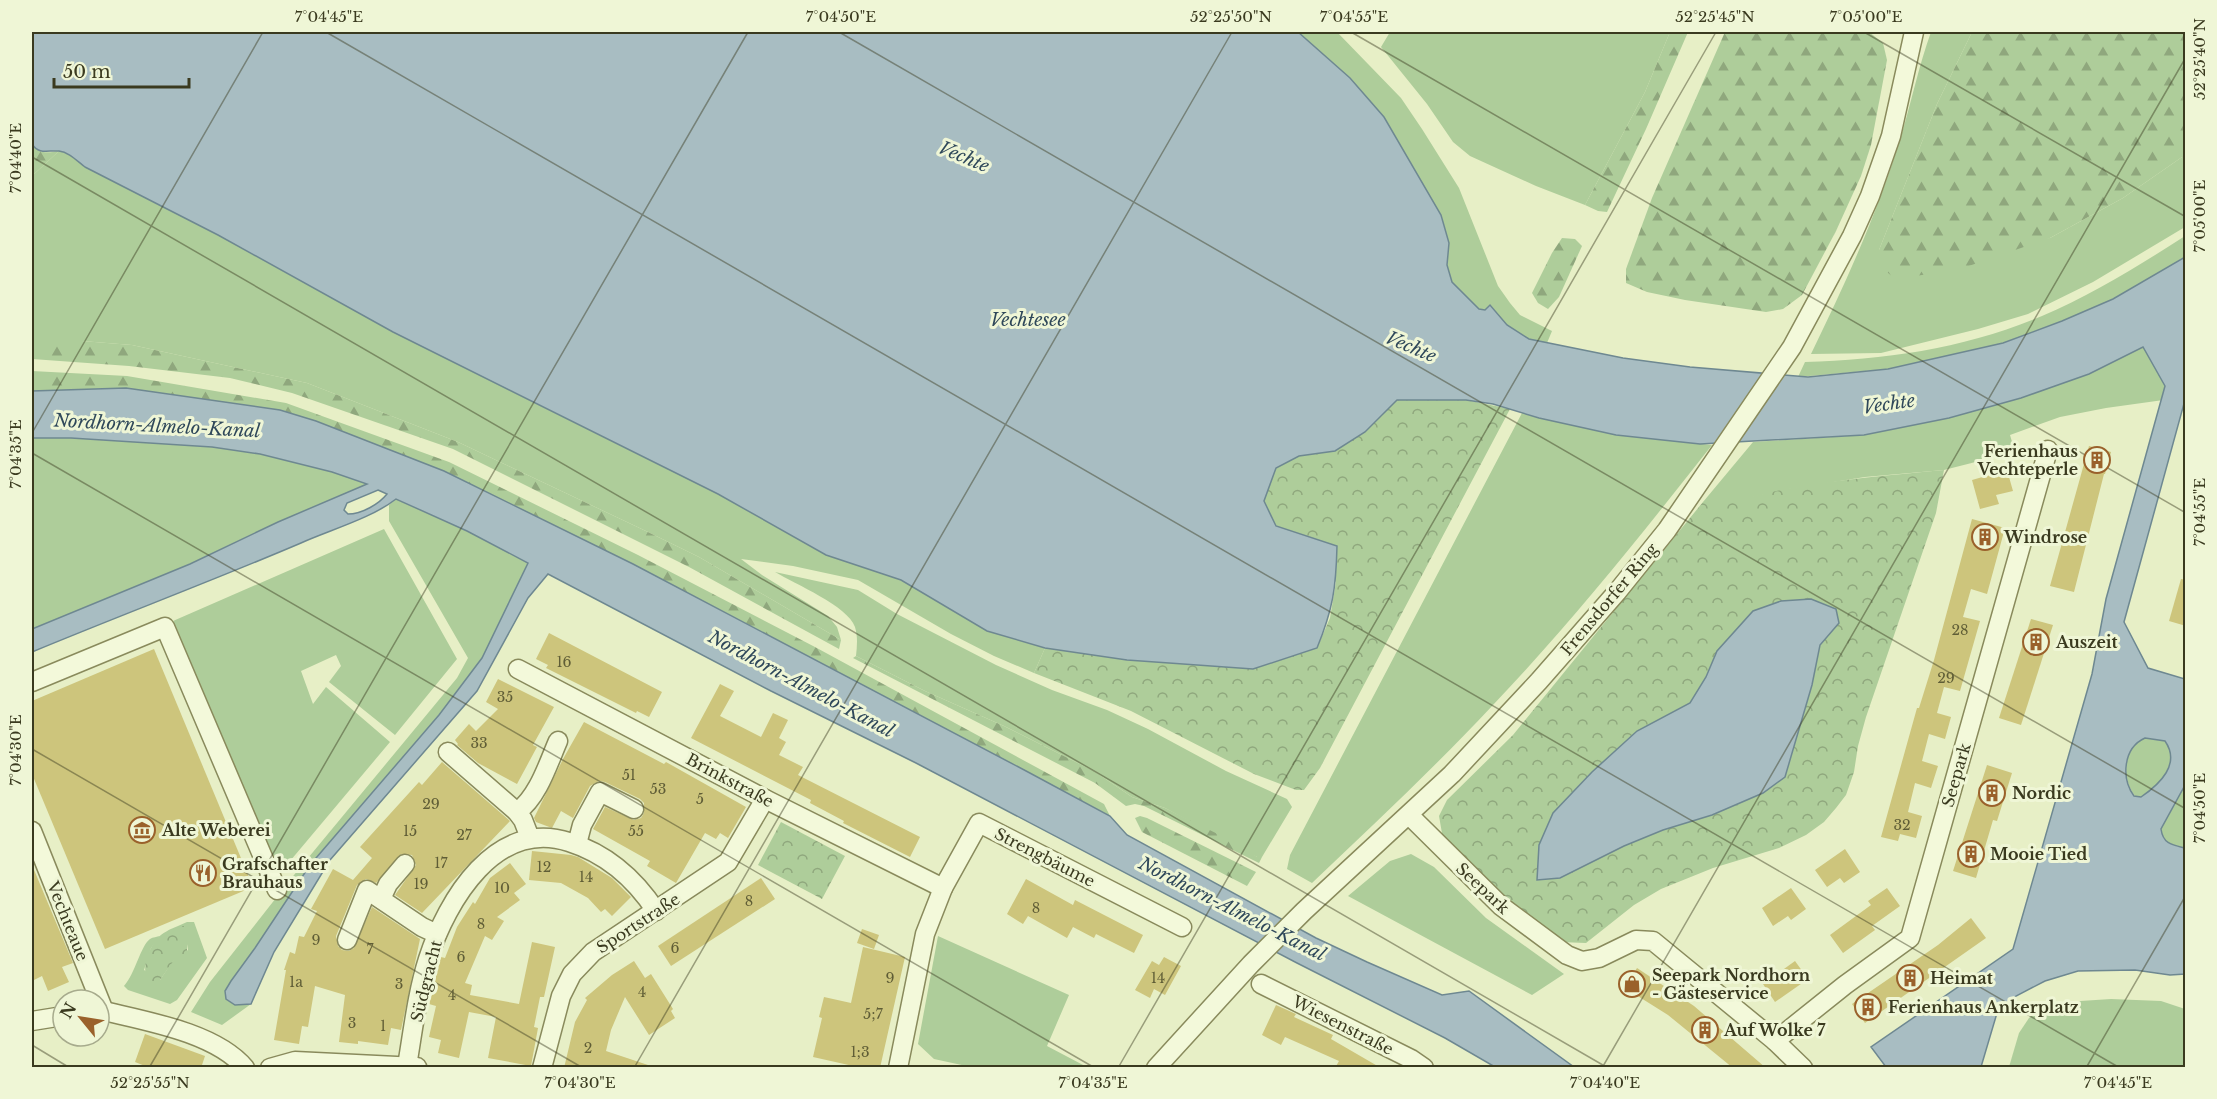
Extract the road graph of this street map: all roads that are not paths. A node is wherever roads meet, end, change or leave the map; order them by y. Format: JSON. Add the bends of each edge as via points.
{"nodes":[{"id":1,"x":1914,"y":32,"type":"edge"},
{"id":2,"x":2048,"y":450,"type":"dead end"},
{"id":3,"x":518,"y":669,"type":"dead end"},
{"id":4,"x":32,"y":682,"type":"edge"},
{"id":5,"x":558,"y":741,"type":"dead end"},
{"id":6,"x":448,"y":752,"type":"dead end"},
{"id":7,"x":765,"y":799,"type":"junction"},
{"id":8,"x":633,"y":809,"type":"dead end"},
{"id":9,"x":517,"y":812,"type":"junction"},
{"id":10,"x":1409,"y":815,"type":"junction"},
{"id":11,"x":32,"y":831,"type":"edge"},
{"id":12,"x":530,"y":838,"type":"junction"},
{"id":13,"x":577,"y":844,"type":"junction"},
{"id":14,"x":405,"y":864,"type":"dead end"},
{"id":15,"x":943,"y":888,"type":"junction"},
{"id":16,"x":277,"y":890,"type":"dead end"},
{"id":17,"x":381,"y":899,"type":"junction"},
{"id":18,"x":656,"y":911,"type":"junction"},
{"id":19,"x":1182,"y":927,"type":"dead end"},
{"id":20,"x":437,"y":934,"type":"junction"},
{"id":21,"x":347,"y":940,"type":"dead end"},
{"id":22,"x":1261,"y":984,"type":"dead end"},
{"id":23,"x":93,"y":988,"type":"edge"},
{"id":24,"x":111,"y":1013,"type":"edge"},
{"id":25,"x":51,"y":1018,"type":"edge"},
{"id":26,"x":32,"y":1021,"type":"edge"},
{"id":27,"x":1775,"y":1041,"type":"junction"},
{"id":28,"x":1414,"y":1065,"type":"edge"},
{"id":29,"x":413,"y":1067,"type":"edge"},
{"id":30,"x":245,"y":1068,"type":"edge"},
{"id":31,"x":270,"y":1068,"type":"edge"},
{"id":32,"x":542,"y":1068,"type":"edge"},
{"id":33,"x":898,"y":1068,"type":"edge"},
{"id":34,"x":1155,"y":1068,"type":"edge"},
{"id":35,"x":1803,"y":1068,"type":"edge"}],
"edges":[{"from":1,"to":10,"type":"street","name":"Frensdorfer Ring","via":[[1891,136],[1870,196],[1792,347],[1667,530],[1617,592],[1539,681]]},
{"from":2,"to":27,"type":"street","name":"Seepark","via":[[1910,938]]},
{"from":3,"to":7,"type":"street","name":"Brinkstraße"},
{"from":4,"to":16,"type":"street","via":[[165,627]]},
{"from":5,"to":9,"type":"street","via":[[530,798]]},
{"from":6,"to":9,"type":"street"},
{"from":7,"to":15,"type":"street","name":"Brinkstraße"},
{"from":7,"to":18,"type":"street","name":"Sportstraße","via":[[728,862]]},
{"from":8,"to":13,"type":"street","via":[[600,792],[582,825]]},
{"from":9,"to":12,"type":"street"},
{"from":10,"to":27,"type":"street","name":"Seepark","via":[[1501,906],[1567,955],[1582,961],[1599,958],[1636,940],[1653,941]]},
{"from":10,"to":34,"type":"street","name":"Frensdorfer Ring","via":[[1304,911]]},
{"from":11,"to":23,"type":"street","name":"Vechteaue"},
{"from":12,"to":13,"type":"street","name":"Südgracht"},
{"from":12,"to":20,"type":"street","name":"Südgracht","via":[[498,852],[473,875]]},
{"from":13,"to":18,"type":"street","name":"Südgracht","via":[[633,879]]},
{"from":14,"to":17,"type":"street"},
{"from":15,"to":19,"type":"street","name":"Strengbäume","via":[[979,823]]},
{"from":15,"to":33,"type":"street","name":"Strengbäume","via":[[925,934]]},
{"from":17,"to":20,"type":"street"},
{"from":17,"to":21,"type":"street","via":[[367,890]]},
{"from":18,"to":32,"type":"street","name":"Sportstraße","via":[[593,952],[572,974],[561,996]]},
{"from":20,"to":29,"type":"street","name":"Südgracht","via":[[427,962]]},
{"from":22,"to":28,"type":"street","name":"Wiesenstraße"},
{"from":24,"to":30,"type":"street","via":[[170,1026],[222,1048]]},
{"from":25,"to":26,"type":"street"},
{"from":27,"to":35,"type":"street","name":"Seepark"},
{"from":29,"to":31,"type":"street","via":[[296,1061]]}]}
